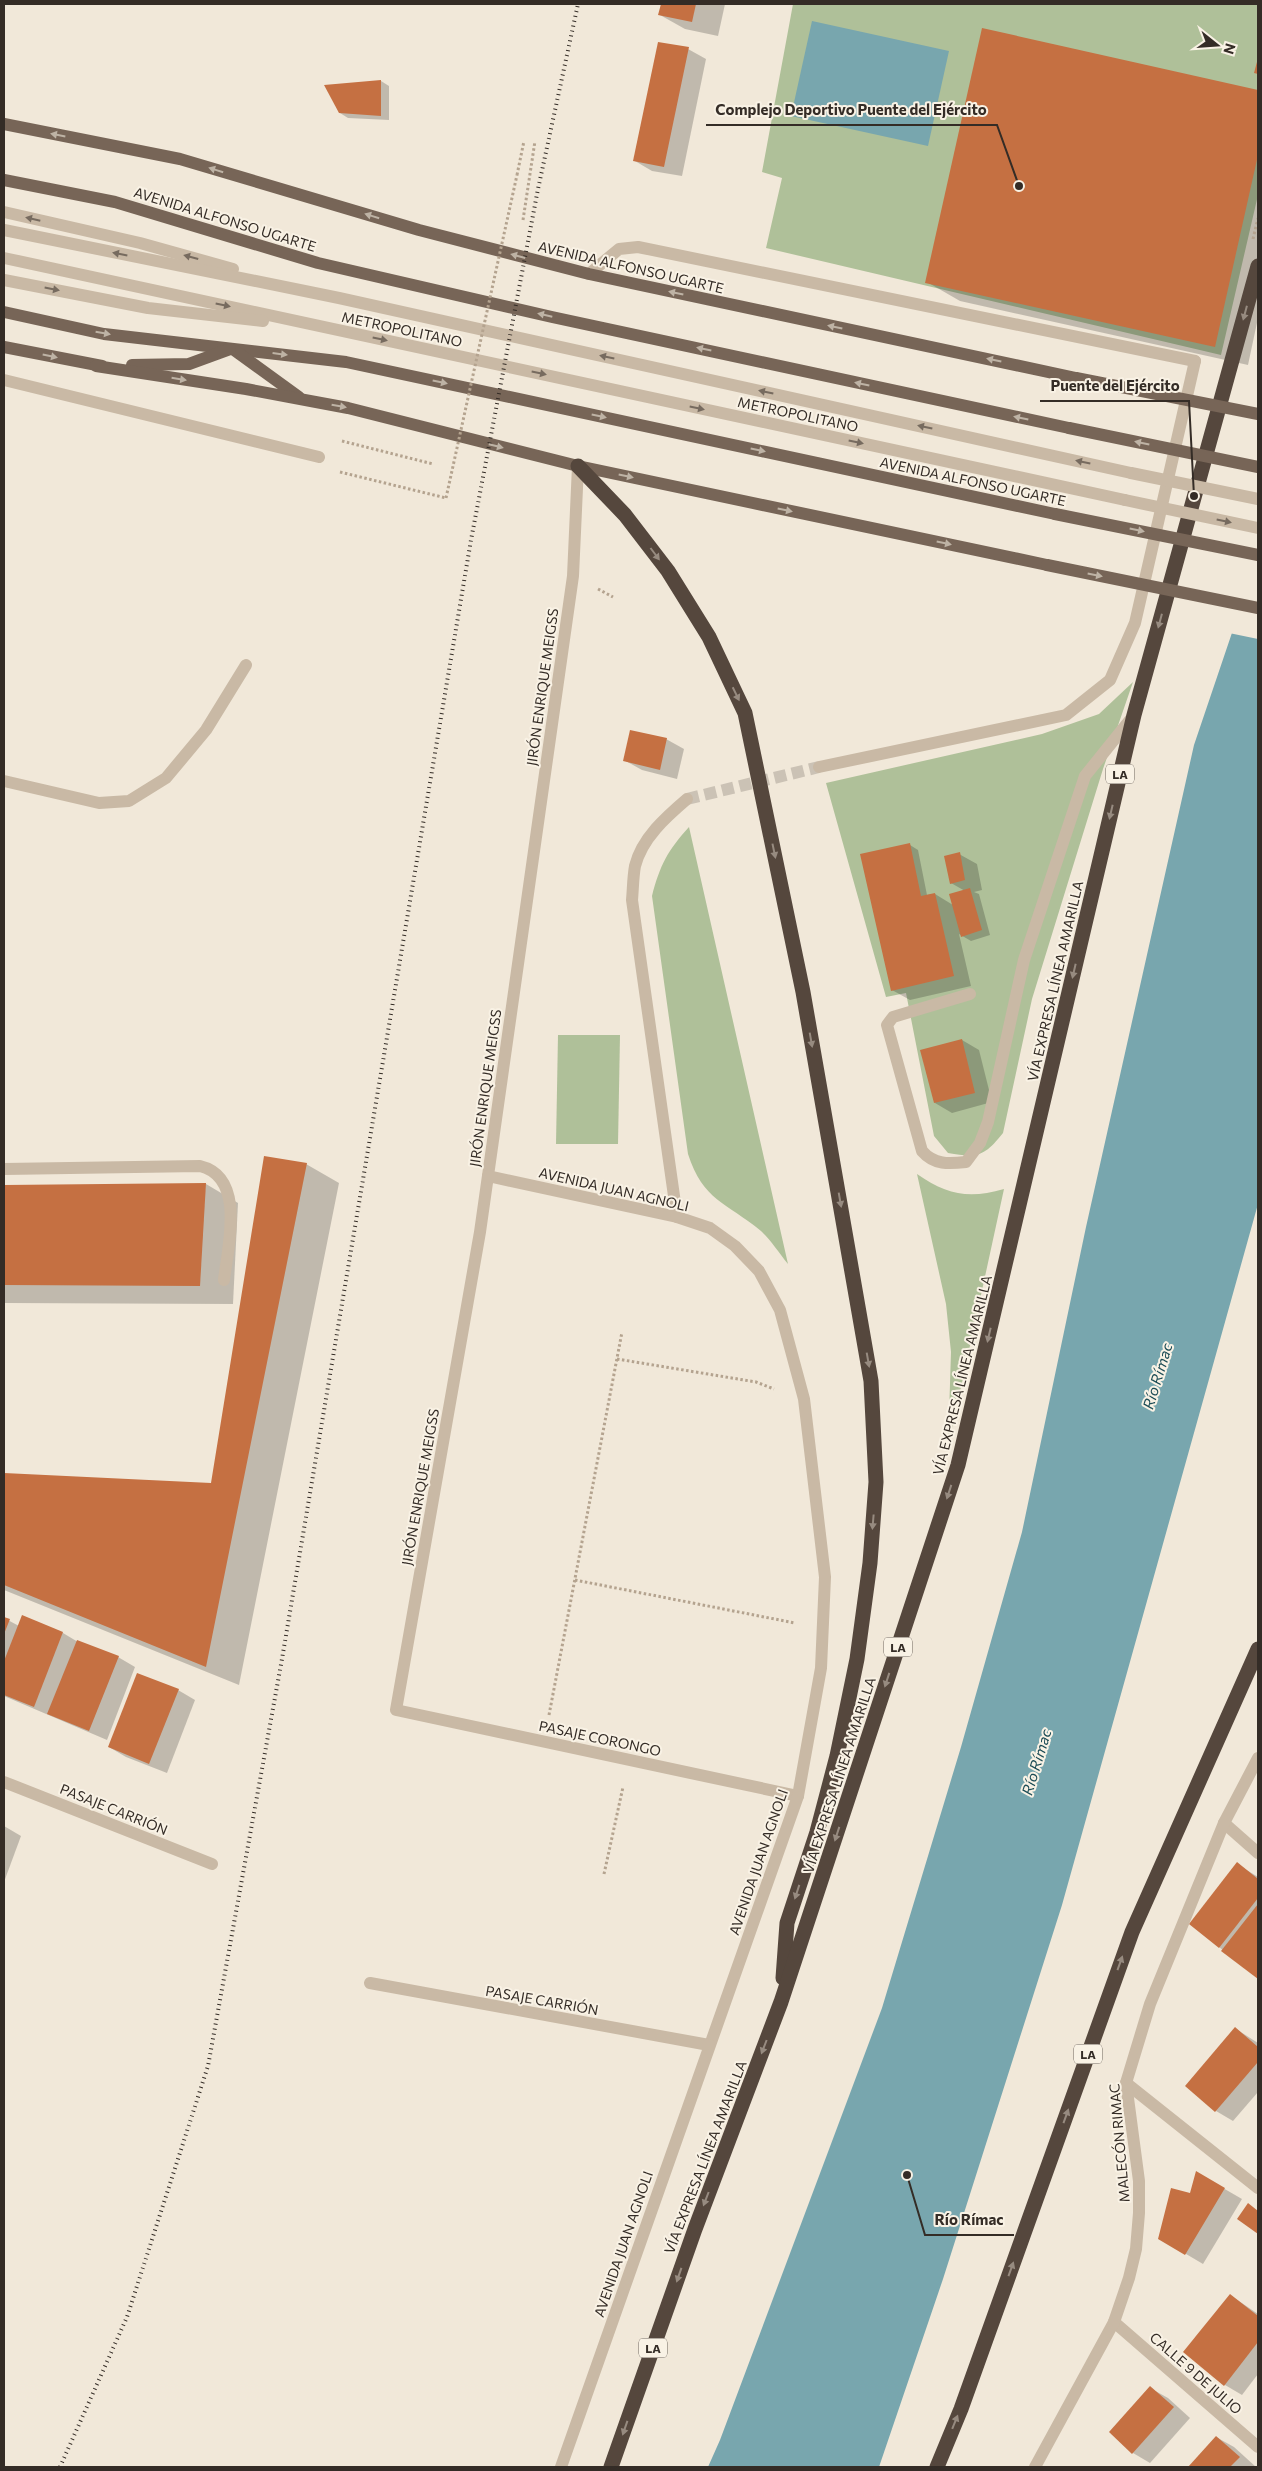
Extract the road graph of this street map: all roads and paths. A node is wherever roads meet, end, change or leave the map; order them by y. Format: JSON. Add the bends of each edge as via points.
{"nodes":[{"id":1,"x":4,"y":124,"type":"edge"},
{"id":2,"x":524,"y":140,"type":"dead end"},
{"id":3,"x":535,"y":141,"type":"dead end"},
{"id":4,"x":4,"y":180,"type":"edge"},
{"id":5,"x":4,"y":212,"type":"edge"},
{"id":6,"x":523,"y":220,"type":"dead end"},
{"id":7,"x":4,"y":230,"type":"edge"},
{"id":8,"x":4,"y":258,"type":"edge"},
{"id":9,"x":1258,"y":266,"type":"edge"},
{"id":10,"x":589,"y":274,"type":"junction"},
{"id":11,"x":4,"y":280,"type":"edge"},
{"id":12,"x":340,"y":298,"type":"junction"},
{"id":13,"x":4,"y":312,"type":"edge"},
{"id":14,"x":332,"y":329,"type":"junction"},
{"id":15,"x":4,"y":347,"type":"edge"},
{"id":16,"x":232,"y":348,"type":"junction"},
{"id":17,"x":96,"y":366,"type":"junction"},
{"id":18,"x":4,"y":380,"type":"edge"},
{"id":19,"x":304,"y":400,"type":"junction"},
{"id":20,"x":1258,"y":414,"type":"edge"},
{"id":21,"x":339,"y":440,"type":"dead end"},
{"id":22,"x":319,"y":457,"type":"dead end"},
{"id":23,"x":433,"y":464,"type":"dead end"},
{"id":24,"x":578,"y":466,"type":"junction"},
{"id":25,"x":1258,"y":467,"type":"edge"},
{"id":26,"x":333,"y":470,"type":"dead end"},
{"id":27,"x":1258,"y":499,"type":"edge"},
{"id":28,"x":1258,"y":528,"type":"edge"},
{"id":29,"x":1258,"y":556,"type":"edge"},
{"id":30,"x":1258,"y":608,"type":"edge"},
{"id":31,"x":246,"y":665,"type":"dead end"},
{"id":32,"x":1134,"y":715,"type":"junction"},
{"id":33,"x":819,"y":767,"type":"tunnel mouth"},
{"id":34,"x":4,"y":781,"type":"edge"},
{"id":35,"x":687,"y":799,"type":"tunnel mouth"},
{"id":36,"x":970,"y":994,"type":"dead end"},
{"id":37,"x":4,"y":1169,"type":"edge"},
{"id":38,"x":488,"y":1176,"type":"junction"},
{"id":39,"x":676,"y":1217,"type":"junction"},
{"id":40,"x":224,"y":1280,"type":"dead end"},
{"id":41,"x":622,"y":1332,"type":"dead end"},
{"id":42,"x":617,"y":1359,"type":"junction"},
{"id":43,"x":804,"y":1399,"type":"junction"},
{"id":44,"x":575,"y":1580,"type":"junction"},
{"id":45,"x":823,"y":1628,"type":"junction"},
{"id":46,"x":1258,"y":1649,"type":"edge"},
{"id":47,"x":396,"y":1710,"type":"joint"},
{"id":48,"x":544,"y":1741,"type":"junction"},
{"id":49,"x":1258,"y":1758,"type":"edge"},
{"id":50,"x":629,"y":1759,"type":"junction"},
{"id":51,"x":4,"y":1782,"type":"edge"},
{"id":52,"x":798,"y":1796,"type":"junction"},
{"id":53,"x":1224,"y":1823,"type":"junction"},
{"id":54,"x":1258,"y":1853,"type":"edge"},
{"id":55,"x":212,"y":1864,"type":"dead end"},
{"id":56,"x":604,"y":1874,"type":"dead end"},
{"id":57,"x":370,"y":1983,"type":"dead end"},
{"id":58,"x":781,"y":2002,"type":"junction"},
{"id":59,"x":709,"y":2045,"type":"junction"},
{"id":60,"x":1126,"y":2083,"type":"junction"},
{"id":61,"x":1258,"y":2188,"type":"edge"},
{"id":62,"x":1114,"y":2322,"type":"junction"},
{"id":63,"x":1258,"y":2448,"type":"edge"},
{"id":64,"x":561,"y":2467,"type":"edge"},
{"id":65,"x":611,"y":2467,"type":"edge"},
{"id":66,"x":937,"y":2467,"type":"edge"},
{"id":67,"x":1035,"y":2467,"type":"edge"}],
"edges":[{"from":10,"to":1,"type":"main road","name":"AVENIDA ALFONSO UGARTE","one_way":true,"via":[[419,230],[180,159]]},
{"from":2,"to":26,"type":"path","bridge":true,"via":[[446,498]]},
{"from":3,"to":6,"type":"path"},
{"from":25,"to":4,"type":"main road","name":"AVENIDA ALFONSO UGARTE","one_way":true,"bridge":true,"via":[[552,317],[318,263],[115,202]]},
{"from":12,"to":5,"type":"street","name":"METROPOLITANO","one_way":true,"via":[[140,243]]},
{"from":12,"to":7,"type":"street","name":"METROPOLITANO","one_way":true},
{"from":8,"to":14,"type":"street","name":"METROPOLITANO","one_way":true},
{"from":9,"to":32,"type":"highway","name":"VÍA EXPRESA LÍNEA AMARILLA","number":"LA","one_way":true},
{"from":20,"to":10,"type":"main road","name":"AVENIDA ALFONSO UGARTE","one_way":true,"bridge":true},
{"from":10,"to":33,"type":"street","via":[[620,249],[638,246],[1195,361],[1135,623],[1110,680],[1066,715]]},
{"from":11,"to":14,"type":"street","name":"METROPOLITANO","one_way":true,"via":[[148,308]]},
{"from":27,"to":12,"type":"street","name":"METROPOLITANO","one_way":true,"bridge":true},
{"from":13,"to":16,"type":"main road","name":"AVENIDA ALFONSO UGARTE","one_way":true,"via":[[104,334]]},
{"from":14,"to":28,"type":"street","name":"METROPOLITANO","one_way":true,"bridge":true},
{"from":15,"to":17,"type":"main road","one_way":true},
{"from":16,"to":17,"type":"main road","via":[[189,364]]},
{"from":16,"to":19,"type":"main road"},
{"from":16,"to":29,"type":"main road","name":"AVENIDA ALFONSO UGARTE","one_way":true,"bridge":true,"via":[[346,362]]},
{"from":17,"to":19,"type":"main road","one_way":true},
{"from":18,"to":22,"type":"street"},
{"from":19,"to":24,"type":"main road","one_way":true,"via":[[348,408]]},
{"from":21,"to":23,"type":"path"},
{"from":24,"to":30,"type":"main road","one_way":true,"bridge":true},
{"from":24,"to":38,"type":"street","name":"JIRÓN ENRIQUE MEIGSS","via":[[574,576]]},
{"from":24,"to":58,"type":"highway","one_way":true,"via":[[625,515],[668,571],[709,637],[746,713],[803,992],[871,1382],[876,1482],[870,1563],[857,1659],[835,1766],[787,1923]]},
{"from":31,"to":34,"type":"street","via":[[206,730],[166,778],[129,801],[99,802]]},
{"from":32,"to":36,"type":"street","via":[[1085,776],[1024,960],[988,1122],[980,1143],[966,1162],[948,1164],[929,1159],[922,1152],[887,1025],[893,1017]]},
{"from":32,"to":58,"type":"highway","name":"VÍA EXPRESA LÍNEA AMARILLA","number":"LA","one_way":true,"via":[[958,1465]]},
{"from":35,"to":39,"type":"street","via":[[648,839],[636,865],[632,900]]},
{"from":37,"to":40,"type":"street","via":[[200,1166],[210,1169],[222,1178],[228,1191],[231,1218]]},
{"from":38,"to":39,"type":"street","name":"AVENIDA JUAN AGNOLI"},
{"from":38,"to":47,"type":"street","name":"JIRÓN ENRIQUE MEIGSS"},
{"from":39,"to":43,"type":"street","name":"AVENIDA JUAN AGNOLI","via":[[710,1228],[735,1246],[759,1271],[780,1310]]},
{"from":41,"to":42,"type":"path"},
{"from":42,"to":43,"type":"path","via":[[756,1382]]},
{"from":42,"to":44,"type":"path"},
{"from":43,"to":45,"type":"street","name":"AVENIDA JUAN AGNOLI","via":[[825,1577]]},
{"from":44,"to":45,"type":"path"},
{"from":44,"to":48,"type":"path"},
{"from":45,"to":52,"type":"street","name":"AVENIDA JUAN AGNOLI","via":[[821,1668]]},
{"from":66,"to":46,"type":"highway","number":"LA","one_way":true,"via":[[1132,1932]]},
{"from":47,"to":48,"type":"street","name":"PASAJE CORONGO"},
{"from":48,"to":50,"type":"street","name":"PASAJE CORONGO"},
{"from":49,"to":53,"type":"street","name":"MALECÓN RIMAC"},
{"from":50,"to":52,"type":"street","name":"PASAJE CORONGO"},
{"from":50,"to":56,"type":"path"},
{"from":51,"to":55,"type":"street","name":"PASAJE CARRIÓN"},
{"from":52,"to":59,"type":"street","name":"AVENIDA JUAN AGNOLI"},
{"from":53,"to":54,"type":"street"},
{"from":53,"to":60,"type":"street","name":"MALECÓN RIMAC","via":[[1150,2004]]},
{"from":57,"to":59,"type":"street","name":"PASAJE CARRIÓN"},
{"from":58,"to":65,"type":"highway","name":"VÍA EXPRESA LÍNEA AMARILLA","number":"LA","one_way":true,"via":[[695,2229]]},
{"from":59,"to":64,"type":"street","name":"AVENIDA JUAN AGNOLI"},
{"from":60,"to":61,"type":"street"},
{"from":60,"to":62,"type":"street","name":"MALECÓN RIMAC","via":[[1139,2213],[1136,2249]]},
{"from":62,"to":63,"type":"street","name":"CALLE 9 DE JULIO"},
{"from":62,"to":67,"type":"street","name":"MALECÓN RIMAC"}]}
